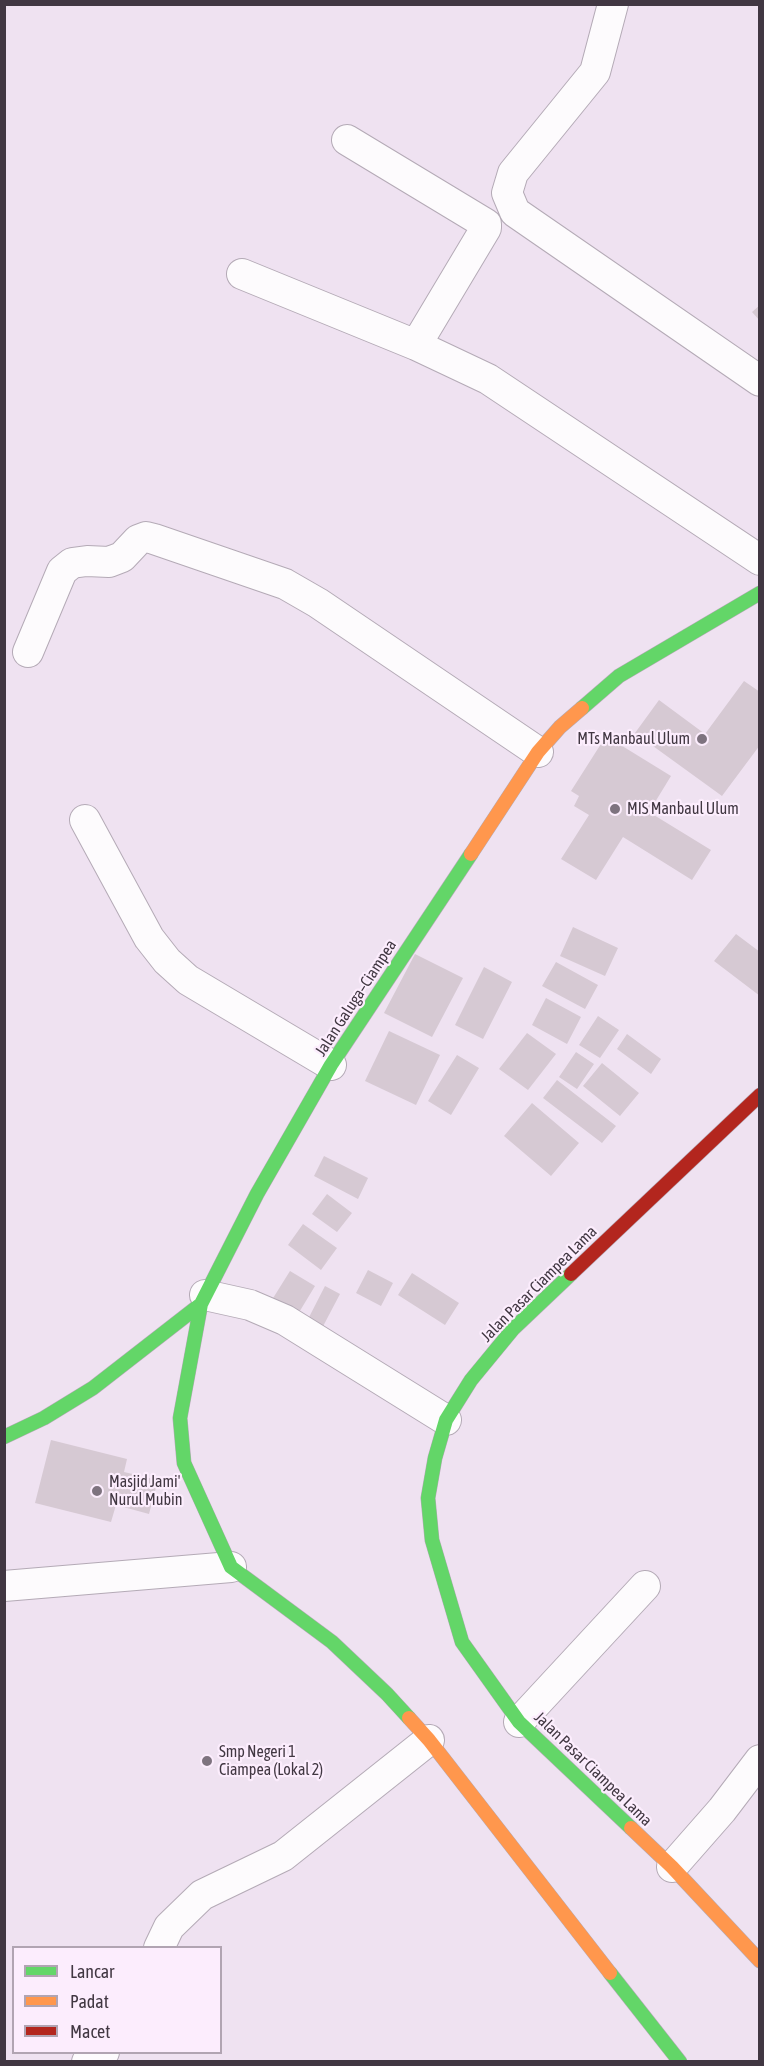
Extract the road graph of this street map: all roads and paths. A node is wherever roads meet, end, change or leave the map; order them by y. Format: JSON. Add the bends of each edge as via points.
{"nodes":[{"id":1,"x":613,"y":4,"type":"edge"},
{"id":2,"x":347,"y":140,"type":"dead end"},
{"id":3,"x":242,"y":274,"type":"dead end"},
{"id":4,"x":416,"y":345,"type":"junction"},
{"id":5,"x":759,"y":381,"type":"edge"},
{"id":6,"x":759,"y":560,"type":"edge"},
{"id":7,"x":759,"y":593,"type":"edge"},
{"id":8,"x":28,"y":652,"type":"dead end"},
{"id":9,"x":538,"y":752,"type":"junction"},
{"id":10,"x":85,"y":820,"type":"dead end"},
{"id":11,"x":331,"y":1065,"type":"junction"},
{"id":12,"x":759,"y":1095,"type":"edge"},
{"id":13,"x":203,"y":1300,"type":"junction"},
{"id":14,"x":446,"y":1420,"type":"junction"},
{"id":15,"x":4,"y":1437,"type":"edge"},
{"id":16,"x":231,"y":1567,"type":"junction"},
{"id":17,"x":4,"y":1586,"type":"edge"},
{"id":18,"x":645,"y":1586,"type":"dead end"},
{"id":19,"x":519,"y":1722,"type":"junction"},
{"id":20,"x":429,"y":1740,"type":"junction"},
{"id":21,"x":759,"y":1760,"type":"edge"},
{"id":22,"x":672,"y":1867,"type":"junction"},
{"id":23,"x":160,"y":1946,"type":"edge"},
{"id":24,"x":759,"y":1962,"type":"edge"},
{"id":25,"x":680,"y":2061,"type":"edge"}],
"edges":[{"from":1,"to":5,"type":"street","via":[[595,72],[513,173],[507,193],[515,212]]},
{"from":2,"to":4,"type":"street","via":[[487,226]]},
{"from":3,"to":4,"type":"street"},
{"from":4,"to":6,"type":"street","via":[[488,379]]},
{"from":7,"to":9,"type":"street","name":"Jalan Galuga–Ciampea","via":[[619,676],[560,727]]},
{"from":8,"to":9,"type":"street","via":[[62,571],[72,563],[109,562],[122,557],[146,537],[285,584]]},
{"from":9,"to":11,"type":"street","name":"Jalan Galuga–Ciampea"},
{"from":10,"to":11,"type":"street","via":[[149,938],[167,961],[188,980]]},
{"from":11,"to":13,"type":"street","name":"Jalan Galuga–Ciampea","via":[[257,1194]]},
{"from":12,"to":14,"type":"street","name":"Jalan Pasar Ciampea Lama","via":[[513,1329],[471,1380]]},
{"from":13,"to":14,"type":"street","via":[[250,1305],[285,1320]]},
{"from":13,"to":15,"type":"street","name":"Jalan Galuga–Ciampea","via":[[93,1388]]},
{"from":13,"to":16,"type":"street","via":[[180,1418],[184,1463]]},
{"from":14,"to":19,"type":"street","name":"Jalan Pasar Ciampea Lama","via":[[428,1498],[432,1540],[462,1642]]},
{"from":16,"to":17,"type":"street"},
{"from":16,"to":20,"type":"street","via":[[332,1642]]},
{"from":18,"to":19,"type":"street"},
{"from":19,"to":22,"type":"street","name":"Jalan Pasar Ciampea Lama"},
{"from":20,"to":23,"type":"street","via":[[283,1856],[202,1895],[169,1927]]},
{"from":20,"to":25,"type":"street"},
{"from":21,"to":22,"type":"street"},
{"from":22,"to":24,"type":"street","name":"Jalan Pasar Ciampea Lama"}]}
